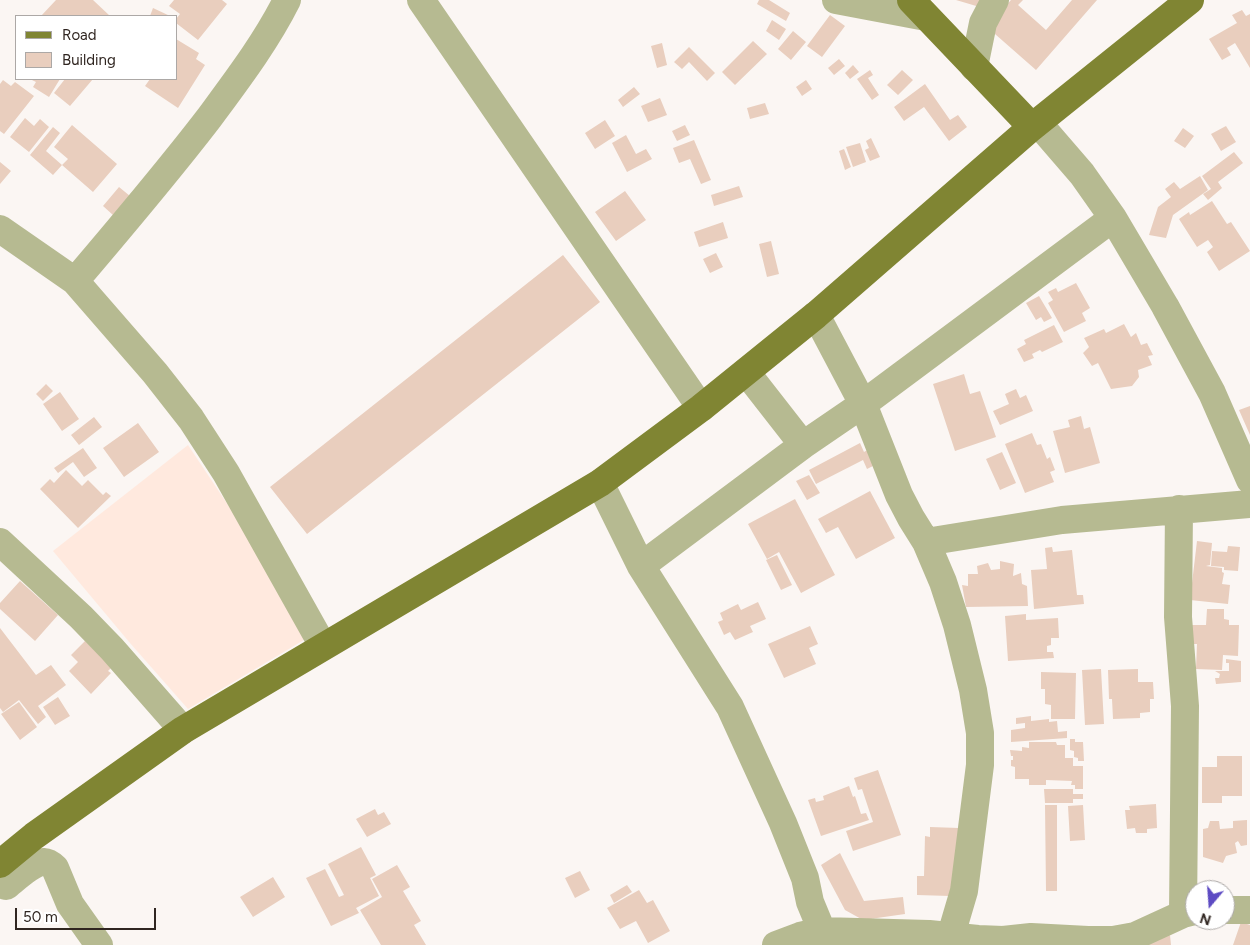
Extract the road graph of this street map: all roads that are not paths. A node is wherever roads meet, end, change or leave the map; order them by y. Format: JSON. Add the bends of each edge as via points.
{"nodes":[{"id":1,"x":287,"y":0,"type":"edge"},
{"id":2,"x":421,"y":0,"type":"edge"},
{"id":3,"x":836,"y":0,"type":"edge"},
{"id":4,"x":995,"y":0,"type":"edge"},
{"id":5,"x":1190,"y":0,"type":"edge"},
{"id":6,"x":919,"y":8,"type":"edge"},
{"id":7,"x":974,"y":67,"type":"junction"},
{"id":8,"x":1035,"y":125,"type":"junction"},
{"id":9,"x":1113,"y":218,"type":"junction"},
{"id":10,"x":0,"y":229,"type":"edge"},
{"id":11,"x":75,"y":281,"type":"junction"},
{"id":12,"x":816,"y":315,"type":"junction"},
{"id":13,"x":746,"y":372,"type":"junction"},
{"id":14,"x":863,"y":404,"type":"junction"},
{"id":15,"x":701,"y":408,"type":"junction"},
{"id":16,"x":803,"y":445,"type":"junction"},
{"id":17,"x":1250,"y":480,"type":"edge"},
{"id":18,"x":600,"y":483,"type":"junction"},
{"id":19,"x":1250,"y":504,"type":"edge"},
{"id":20,"x":1180,"y":509,"type":"junction"},
{"id":21,"x":0,"y":542,"type":"edge"},
{"id":22,"x":926,"y":542,"type":"junction"},
{"id":23,"x":641,"y":566,"type":"junction"},
{"id":24,"x":323,"y":646,"type":"junction"},
{"id":25,"x":183,"y":730,"type":"junction"},
{"id":26,"x":0,"y":864,"type":"edge"},
{"id":27,"x":1188,"y":880,"type":"edge"},
{"id":28,"x":0,"y":884,"type":"edge"},
{"id":29,"x":1235,"y":910,"type":"edge"},
{"id":30,"x":1250,"y":910,"type":"edge"},
{"id":31,"x":1185,"y":915,"type":"edge"},
{"id":32,"x":822,"y":931,"type":"junction"},
{"id":33,"x":951,"y":935,"type":"junction"},
{"id":34,"x":99,"y":945,"type":"edge"},
{"id":35,"x":776,"y":945,"type":"edge"}],
"edges":[{"from":1,"to":11,"type":"street","via":[[235,83],[167,173]]},
{"from":2,"to":15,"type":"street"},
{"from":3,"to":6,"type":"street"},
{"from":4,"to":7,"type":"street","via":[[983,23]]},
{"from":5,"to":8,"type":"main road"},
{"from":6,"to":7,"type":"main road"},
{"from":7,"to":8,"type":"main road"},
{"from":8,"to":9,"type":"street","via":[[1082,174]]},
{"from":8,"to":12,"type":"main road"},
{"from":9,"to":14,"type":"street"},
{"from":9,"to":17,"type":"street","via":[[1212,393]]},
{"from":10,"to":11,"type":"street"},
{"from":11,"to":24,"type":"street","via":[[191,419],[226,473]]},
{"from":12,"to":13,"type":"main road"},
{"from":12,"to":14,"type":"street"},
{"from":13,"to":15,"type":"main road"},
{"from":13,"to":16,"type":"street"},
{"from":14,"to":16,"type":"street"},
{"from":14,"to":22,"type":"street","via":[[899,495]]},
{"from":15,"to":18,"type":"main road"},
{"from":16,"to":23,"type":"street"},
{"from":18,"to":23,"type":"street"},
{"from":18,"to":24,"type":"main road"},
{"from":19,"to":20,"type":"street"},
{"from":20,"to":22,"type":"street","via":[[1062,520]]},
{"from":20,"to":27,"type":"street","via":[[1178,617],[1185,706]]},
{"from":21,"to":25,"type":"street","via":[[112,648]]},
{"from":22,"to":33,"type":"street","via":[[944,582],[957,625],[980,733],[980,765],[964,891]]},
{"from":23,"to":32,"type":"street","via":[[730,707],[784,823]]},
{"from":24,"to":25,"type":"main road"},
{"from":25,"to":26,"type":"main road","via":[[34,836]]},
{"from":28,"to":34,"type":"street","via":[[6,886],[37,863],[45,861],[50,864],[70,904]]},
{"from":29,"to":30,"type":"street"},
{"from":31,"to":33,"type":"street","via":[[1135,936],[1113,940],[1031,937],[1003,940]]},
{"from":32,"to":33,"type":"street"},
{"from":32,"to":35,"type":"street"}]}
